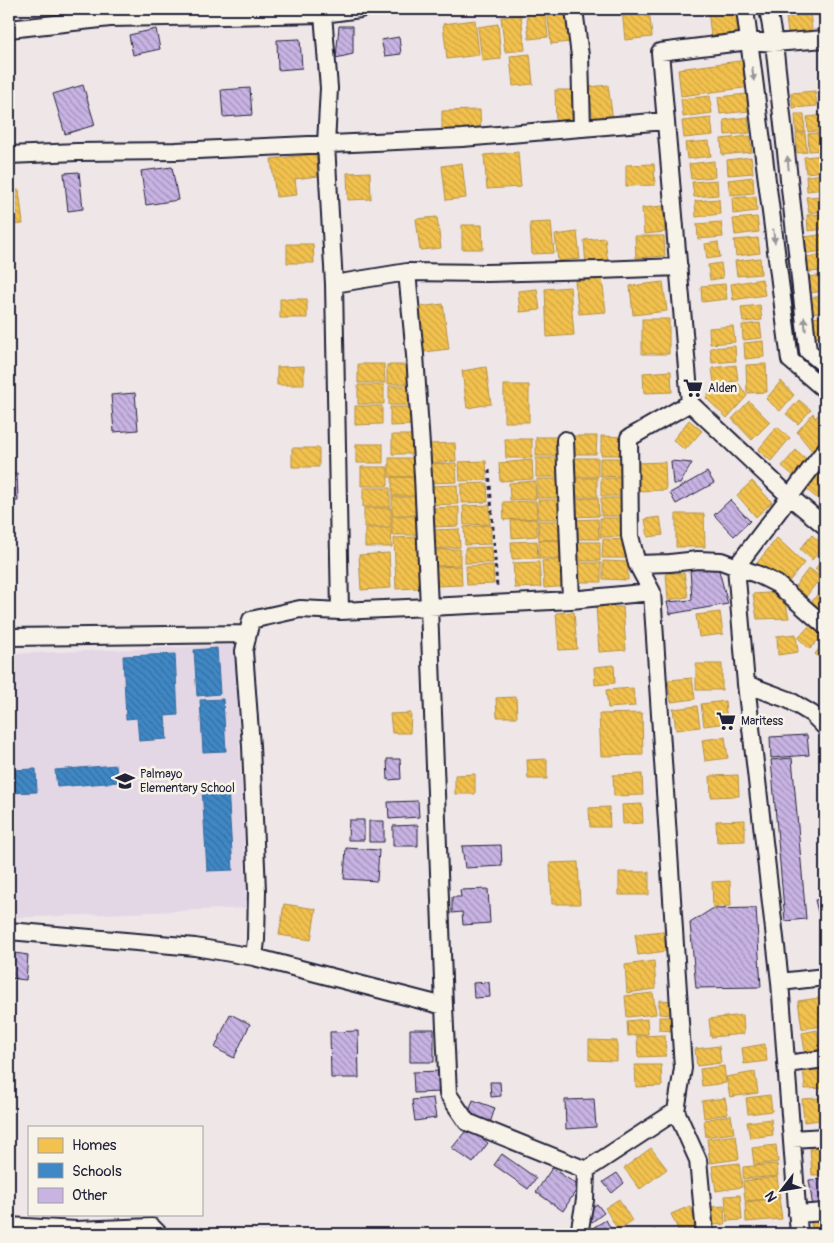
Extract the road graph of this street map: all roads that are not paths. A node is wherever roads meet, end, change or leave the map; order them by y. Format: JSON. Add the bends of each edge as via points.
{"nodes":[{"id":1,"x":360,"y":9,"type":"edge"},
{"id":2,"x":574,"y":9,"type":"edge"},
{"id":3,"x":745,"y":9,"type":"edge"},
{"id":4,"x":768,"y":9,"type":"edge"},
{"id":5,"x":323,"y":14,"type":"junction"},
{"id":6,"x":9,"y":29,"type":"edge"},
{"id":7,"x":825,"y":40,"type":"edge"},
{"id":8,"x":749,"y":41,"type":"junction"},
{"id":9,"x":774,"y":43,"type":"junction"},
{"id":10,"x":665,"y":121,"type":"junction"},
{"id":11,"x":582,"y":128,"type":"junction"},
{"id":12,"x":326,"y":144,"type":"junction"},
{"id":13,"x":9,"y":155,"type":"edge"},
{"id":14,"x":679,"y":267,"type":"junction"},
{"id":15,"x":407,"y":272,"type":"junction"},
{"id":16,"x":334,"y":284,"type":"junction"},
{"id":17,"x":825,"y":365,"type":"edge"},
{"id":18,"x":825,"y":390,"type":"edge"},
{"id":19,"x":690,"y":402,"type":"junction"},
{"id":20,"x":565,"y":440,"type":"dead end"},
{"id":21,"x":825,"y":450,"type":"edge"},
{"id":22,"x":789,"y":496,"type":"junction"},
{"id":23,"x":825,"y":526,"type":"edge"},
{"id":24,"x":637,"y":564,"type":"junction"},
{"id":25,"x":736,"y":567,"type":"junction"},
{"id":26,"x":652,"y":592,"type":"junction"},
{"id":27,"x":571,"y":600,"type":"junction"},
{"id":28,"x":430,"y":607,"type":"junction"},
{"id":29,"x":340,"y":611,"type":"junction"},
{"id":30,"x":825,"y":626,"type":"edge"},
{"id":31,"x":248,"y":634,"type":"junction"},
{"id":32,"x":9,"y":637,"type":"edge"},
{"id":33,"x":746,"y":684,"type":"junction"},
{"id":34,"x":825,"y":727,"type":"edge"},
{"id":35,"x":9,"y":931,"type":"edge"},
{"id":36,"x":254,"y":957,"type":"junction"},
{"id":37,"x":825,"y":977,"type":"edge"},
{"id":38,"x":780,"y":982,"type":"junction"},
{"id":39,"x":444,"y":1006,"type":"junction"},
{"id":40,"x":825,"y":1060,"type":"edge"},
{"id":41,"x":786,"y":1064,"type":"junction"},
{"id":42,"x":676,"y":1111,"type":"junction"},
{"id":43,"x":825,"y":1137,"type":"edge"},
{"id":44,"x":792,"y":1139,"type":"junction"},
{"id":45,"x":586,"y":1170,"type":"junction"},
{"id":46,"x":825,"y":1212,"type":"edge"},
{"id":47,"x":797,"y":1214,"type":"junction"},
{"id":48,"x":9,"y":1226,"type":"edge"},
{"id":49,"x":31,"y":1231,"type":"edge"},
{"id":50,"x":158,"y":1234,"type":"edge"},
{"id":51,"x":579,"y":1234,"type":"edge"},
{"id":52,"x":705,"y":1234,"type":"edge"},
{"id":53,"x":799,"y":1234,"type":"edge"}],
"edges":[{"from":1,"to":5,"type":"street"},
{"from":2,"to":11,"type":"street","via":[[580,56]]},
{"from":3,"to":8,"type":"street"},
{"from":4,"to":9,"type":"street"},
{"from":5,"to":6,"type":"street","via":[[110,18]]},
{"from":5,"to":12,"type":"street","via":[[329,88]]},
{"from":7,"to":9,"type":"street"},
{"from":8,"to":9,"type":"street"},
{"from":8,"to":10,"type":"street","via":[[660,52]]},
{"from":8,"to":18,"type":"street","one_way":true,"via":[[790,360]]},
{"from":17,"to":9,"type":"street","one_way":true,"via":[[808,351]]},
{"from":10,"to":11,"type":"street"},
{"from":10,"to":14,"type":"street"},
{"from":11,"to":12,"type":"street"},
{"from":12,"to":13,"type":"street"},
{"from":12,"to":16,"type":"street"},
{"from":14,"to":15,"type":"street"},
{"from":14,"to":19,"type":"street"},
{"from":15,"to":16,"type":"street"},
{"from":15,"to":28,"type":"street"},
{"from":16,"to":29,"type":"street"},
{"from":19,"to":22,"type":"street"},
{"from":19,"to":24,"type":"street","via":[[629,438],[630,536]]},
{"from":20,"to":27,"type":"street"},
{"from":21,"to":22,"type":"street"},
{"from":22,"to":23,"type":"street"},
{"from":22,"to":25,"type":"street"},
{"from":24,"to":25,"type":"street","via":[[698,560],[721,561]]},
{"from":24,"to":26,"type":"street"},
{"from":25,"to":30,"type":"street","via":[[776,584]]},
{"from":25,"to":33,"type":"street"},
{"from":26,"to":27,"type":"street"},
{"from":26,"to":42,"type":"street","via":[[683,1068]]},
{"from":27,"to":28,"type":"street"},
{"from":28,"to":29,"type":"street"},
{"from":28,"to":39,"type":"street"},
{"from":29,"to":31,"type":"street","via":[[300,609],[251,620]]},
{"from":31,"to":32,"type":"street"},
{"from":31,"to":36,"type":"street","via":[[244,651],[258,891]]},
{"from":33,"to":34,"type":"street","via":[[789,700],[812,714]]},
{"from":33,"to":38,"type":"street"},
{"from":35,"to":36,"type":"street","via":[[195,947]]},
{"from":36,"to":39,"type":"street"},
{"from":37,"to":38,"type":"street"},
{"from":38,"to":41,"type":"street"},
{"from":39,"to":45,"type":"street","via":[[448,1094],[467,1122]]},
{"from":40,"to":41,"type":"street"},
{"from":41,"to":44,"type":"street"},
{"from":42,"to":45,"type":"street"},
{"from":42,"to":52,"type":"street","via":[[698,1160]]},
{"from":43,"to":44,"type":"street"},
{"from":44,"to":47,"type":"street"},
{"from":45,"to":51,"type":"street"},
{"from":46,"to":47,"type":"street"},
{"from":47,"to":53,"type":"street"},
{"from":48,"to":49,"type":"street"},
{"from":49,"to":50,"type":"street","via":[[152,1227]]}]}
